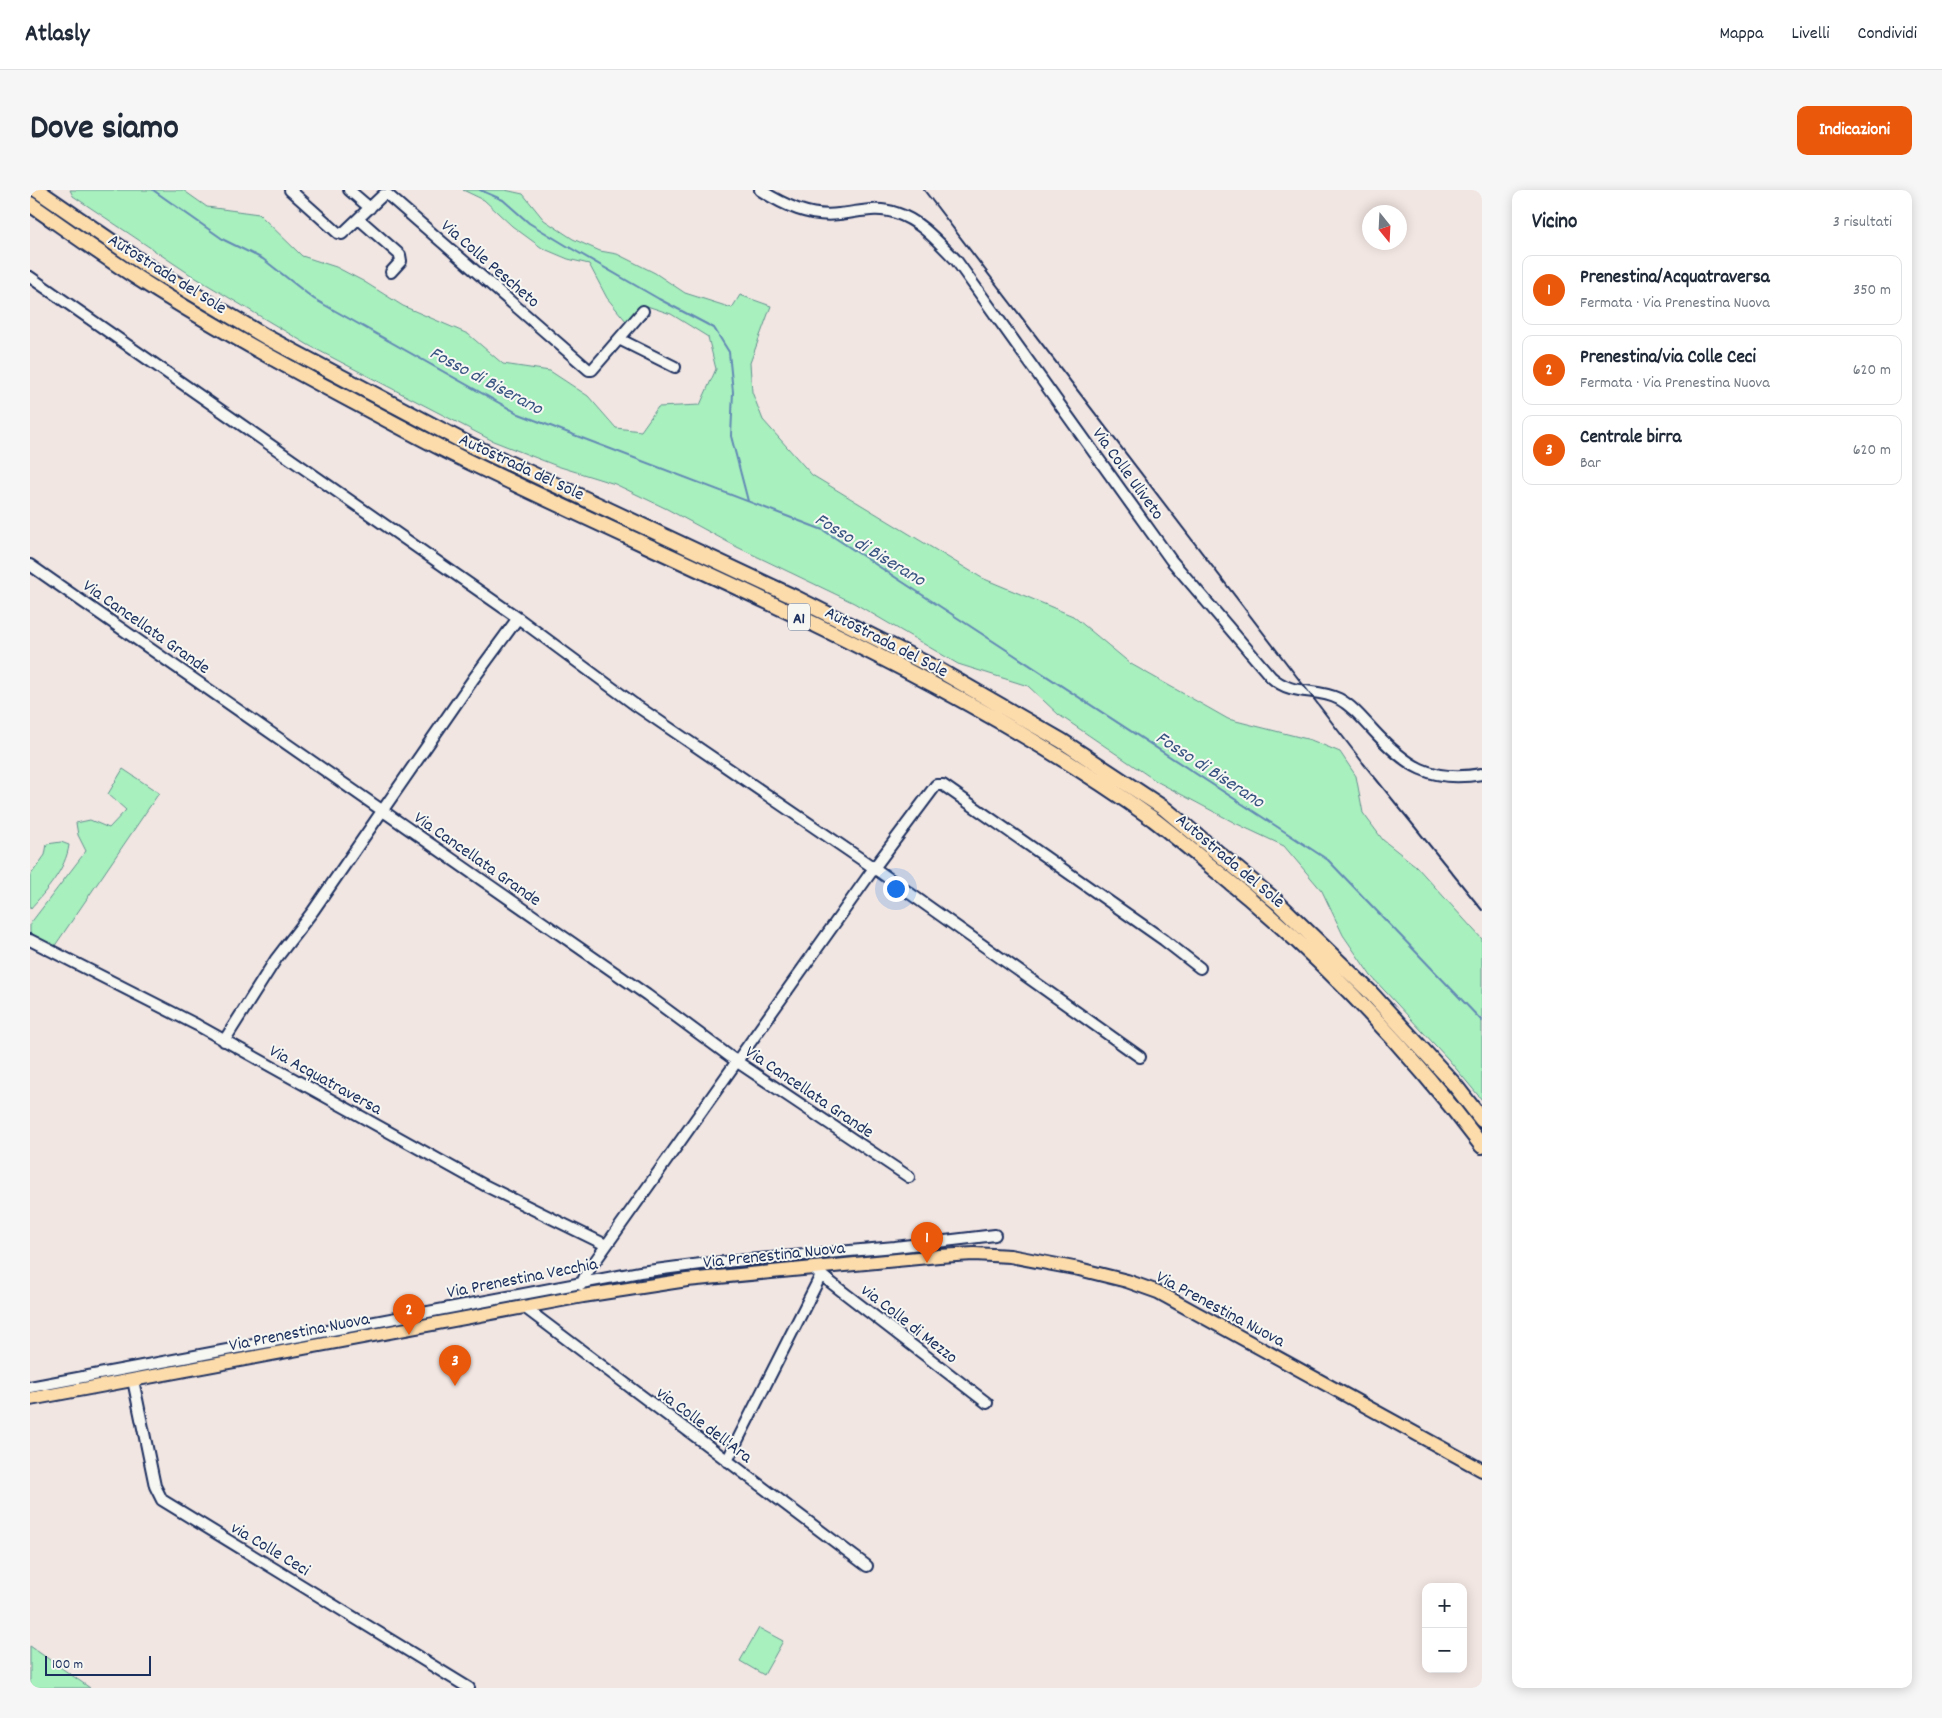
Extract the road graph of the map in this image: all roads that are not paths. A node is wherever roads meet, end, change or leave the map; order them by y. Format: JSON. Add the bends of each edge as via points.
{"nodes":[{"id":1,"x":37,"y":190,"type":"edge"},
{"id":2,"x":290,"y":190,"type":"edge"},
{"id":3,"x":349,"y":190,"type":"edge"},
{"id":4,"x":760,"y":190,"type":"edge"},
{"id":5,"x":30,"y":204,"type":"edge"},
{"id":6,"x":370,"y":208,"type":"junction"},
{"id":7,"x":359,"y":219,"type":"junction"},
{"id":8,"x":391,"y":272,"type":"dead end"},
{"id":9,"x":30,"y":277,"type":"edge"},
{"id":10,"x":643,"y":312,"type":"dead end"},
{"id":11,"x":619,"y":339,"type":"junction"},
{"id":12,"x":675,"y":367,"type":"dead end"},
{"id":13,"x":30,"y":565,"type":"edge"},
{"id":14,"x":518,"y":618,"type":"junction"},
{"id":15,"x":1482,"y":774,"type":"edge"},
{"id":16,"x":382,"y":811,"type":"junction"},
{"id":17,"x":874,"y":868,"type":"junction"},
{"id":18,"x":30,"y":940,"type":"edge"},
{"id":19,"x":1200,"y":968,"type":"dead end"},
{"id":20,"x":224,"y":1041,"type":"junction"},
{"id":21,"x":1140,"y":1056,"type":"dead end"},
{"id":22,"x":736,"y":1061,"type":"junction"},
{"id":23,"x":1482,"y":1120,"type":"edge"},
{"id":24,"x":1482,"y":1146,"type":"edge"},
{"id":25,"x":909,"y":1177,"type":"dead end"},
{"id":26,"x":995,"y":1235,"type":"dead end"},
{"id":27,"x":606,"y":1245,"type":"junction"},
{"id":28,"x":817,"y":1272,"type":"junction"},
{"id":29,"x":582,"y":1289,"type":"junction"},
{"id":30,"x":524,"y":1307,"type":"junction"},
{"id":31,"x":133,"y":1380,"type":"junction"},
{"id":32,"x":30,"y":1387,"type":"edge"},
{"id":33,"x":30,"y":1399,"type":"edge"},
{"id":34,"x":987,"y":1403,"type":"dead end"},
{"id":35,"x":727,"y":1461,"type":"junction"},
{"id":36,"x":1482,"y":1470,"type":"edge"},
{"id":37,"x":867,"y":1566,"type":"dead end"},
{"id":38,"x":469,"y":1688,"type":"edge"}],
"edges":[{"from":1,"to":23,"type":"highway","name":"Autostrada del Sole","number":"A1","via":[[150,268],[266,337],[464,442],[794,597],[937,669],[1062,741],[1165,810],[1277,902],[1369,991],[1454,1084]]},
{"from":2,"to":7,"type":"street","name":"Via Colle Pescheto","via":[[338,233],[345,233]]},
{"from":3,"to":6,"type":"street"},
{"from":4,"to":15,"type":"street","name":"Via Colle Uliveto","via":[[806,212],[839,215],[872,209],[896,212],[917,223],[956,260],[1171,560],[1271,677],[1290,689],[1342,700],[1394,752],[1418,768],[1440,775]]},
{"from":5,"to":24,"type":"highway","name":"Autostrada del Sole","number":"A1","via":[[140,280],[257,351],[458,457],[928,681],[1052,752],[1154,821],[1290,933],[1360,1002],[1442,1093]]},
{"from":6,"to":7,"type":"street","name":"Via Colle Pescheto"},
{"from":6,"to":11,"type":"street","name":"Via Colle Pescheto","via":[[388,194],[589,370]]},
{"from":7,"to":8,"type":"street","via":[[400,255],[401,261]]},
{"from":9,"to":14,"type":"street"},
{"from":10,"to":11,"type":"street","name":"Via Colle Pescheto"},
{"from":11,"to":12,"type":"street"},
{"from":13,"to":16,"type":"street","name":"Via Cancellata Grande"},
{"from":14,"to":16,"type":"street"},
{"from":14,"to":17,"type":"street","via":[[634,704]]},
{"from":16,"to":20,"type":"street","via":[[276,959]]},
{"from":16,"to":22,"type":"street","name":"Via Cancellata Grande"},
{"from":17,"to":19,"type":"street","via":[[934,786],[942,785]]},
{"from":17,"to":21,"type":"street"},
{"from":17,"to":22,"type":"street"},
{"from":18,"to":20,"type":"street","name":"Via Acquatraversa"},
{"from":20,"to":27,"type":"street","name":"Via Acquatraversa","via":[[486,1186]]},
{"from":22,"to":25,"type":"street","name":"Via Cancellata Grande"},
{"from":22,"to":27,"type":"street"},
{"from":26,"to":29,"type":"street","name":"Via Prenestina Vecchia","via":[[701,1264],[640,1272]]},
{"from":27,"to":29,"type":"street"},
{"from":28,"to":29,"type":"main road","name":"Via Prenestina Nuova"},
{"from":28,"to":34,"type":"street","name":"via Colle di Mezzo"},
{"from":28,"to":35,"type":"street"},
{"from":28,"to":36,"type":"main road","name":"Via Prenestina Nuova","via":[[939,1256],[992,1255],[1079,1269],[1137,1284],[1179,1303]]},
{"from":29,"to":30,"type":"main road","name":"Via Prenestina Nuova"},
{"from":29,"to":32,"type":"street","name":"Via Prenestina Vecchia"},
{"from":30,"to":31,"type":"main road","name":"Via Prenestina Nuova"},
{"from":30,"to":35,"type":"street","name":"via Colle dell'Ara"},
{"from":31,"to":33,"type":"main road","name":"Via Prenestina Nuova"},
{"from":31,"to":38,"type":"street","name":"via Colle Ceci","via":[[156,1490],[162,1500]]},
{"from":35,"to":37,"type":"street","name":"via Colle dell'Ara"}]}
